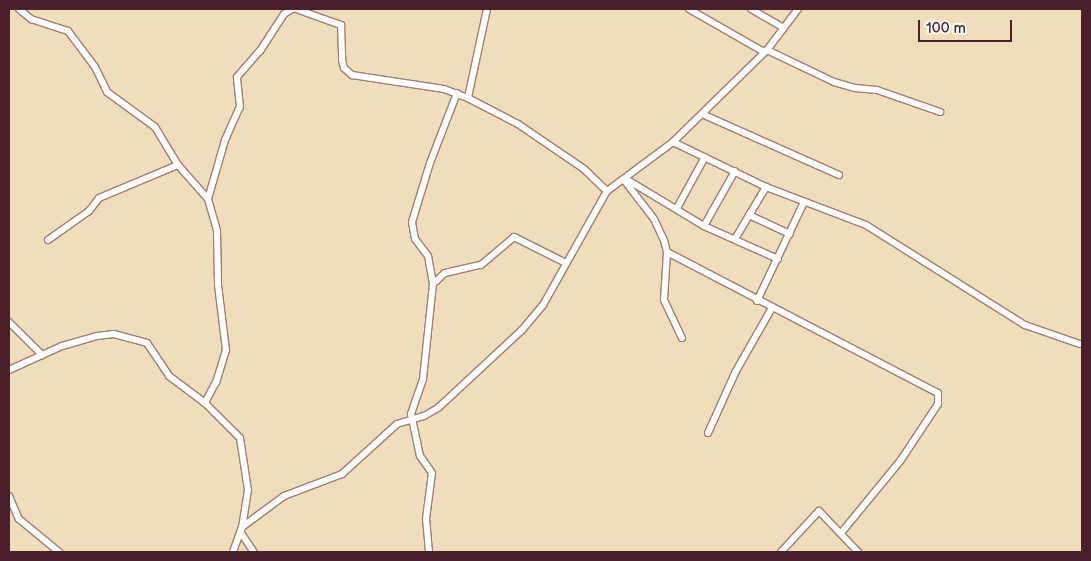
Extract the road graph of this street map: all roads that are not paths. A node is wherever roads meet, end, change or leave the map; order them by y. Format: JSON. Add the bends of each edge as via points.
{"nodes":[{"id":1,"x":19,"y":9,"type":"edge"},
{"id":2,"x":292,"y":9,"type":"edge"},
{"id":3,"x":296,"y":9,"type":"edge"},
{"id":4,"x":487,"y":9,"type":"edge"},
{"id":5,"x":689,"y":9,"type":"edge"},
{"id":6,"x":752,"y":9,"type":"edge"},
{"id":7,"x":798,"y":9,"type":"edge"},
{"id":8,"x":784,"y":28,"type":"junction"},
{"id":9,"x":766,"y":51,"type":"junction"},
{"id":10,"x":457,"y":93,"type":"junction"},
{"id":11,"x":468,"y":98,"type":"junction"},
{"id":12,"x":940,"y":112,"type":"dead end"},
{"id":13,"x":702,"y":114,"type":"junction"},
{"id":14,"x":673,"y":142,"type":"junction"},
{"id":15,"x":705,"y":157,"type":"junction"},
{"id":16,"x":178,"y":165,"type":"junction"},
{"id":17,"x":735,"y":171,"type":"junction"},
{"id":18,"x":839,"y":174,"type":"dead end"},
{"id":19,"x":625,"y":179,"type":"junction"},
{"id":20,"x":766,"y":187,"type":"junction"},
{"id":21,"x":606,"y":191,"type":"junction"},
{"id":22,"x":208,"y":199,"type":"junction"},
{"id":23,"x":804,"y":202,"type":"junction"},
{"id":24,"x":677,"y":208,"type":"junction"},
{"id":25,"x":749,"y":215,"type":"junction"},
{"id":26,"x":704,"y":226,"type":"junction"},
{"id":27,"x":790,"y":234,"type":"junction"},
{"id":28,"x":735,"y":239,"type":"junction"},
{"id":29,"x":48,"y":240,"type":"dead end"},
{"id":30,"x":667,"y":252,"type":"junction"},
{"id":31,"x":778,"y":259,"type":"junction"},
{"id":32,"x":566,"y":263,"type":"junction"},
{"id":33,"x":433,"y":284,"type":"junction"},
{"id":34,"x":757,"y":301,"type":"junction"},
{"id":35,"x":772,"y":308,"type":"junction"},
{"id":36,"x":9,"y":322,"type":"edge"},
{"id":37,"x":682,"y":338,"type":"dead end"},
{"id":38,"x":1080,"y":344,"type":"dead end"},
{"id":39,"x":42,"y":355,"type":"junction"},
{"id":40,"x":9,"y":370,"type":"edge"},
{"id":41,"x":206,"y":403,"type":"junction"},
{"id":42,"x":413,"y":420,"type":"junction"},
{"id":43,"x":708,"y":433,"type":"dead end"},
{"id":44,"x":9,"y":496,"type":"edge"},
{"id":45,"x":242,"y":530,"type":"junction"},
{"id":46,"x":840,"y":533,"type":"junction"},
{"id":47,"x":59,"y":552,"type":"edge"},
{"id":48,"x":233,"y":552,"type":"edge"},
{"id":49,"x":254,"y":552,"type":"edge"},
{"id":50,"x":429,"y":552,"type":"edge"},
{"id":51,"x":781,"y":552,"type":"edge"},
{"id":52,"x":858,"y":552,"type":"edge"}],
"edges":[{"from":1,"to":16,"type":"street","via":[[31,19],[68,31],[95,67],[106,92],[154,127]]},
{"from":2,"to":22,"type":"street","via":[[280,18],[260,51],[237,77],[240,107],[225,140]]},
{"from":3,"to":10,"type":"street","via":[[341,25],[342,60],[344,68],[352,75]]},
{"from":4,"to":11,"type":"street"},
{"from":5,"to":9,"type":"street"},
{"from":6,"to":8,"type":"street"},
{"from":7,"to":8,"type":"street"},
{"from":8,"to":9,"type":"street"},
{"from":9,"to":12,"type":"street","via":[[834,82],[877,90]]},
{"from":9,"to":13,"type":"street"},
{"from":10,"to":11,"type":"street"},
{"from":10,"to":33,"type":"street","via":[[412,222],[415,239],[428,256]]},
{"from":11,"to":21,"type":"street","via":[[518,124],[584,170]]},
{"from":13,"to":14,"type":"street"},
{"from":13,"to":18,"type":"street"},
{"from":14,"to":15,"type":"street"},
{"from":14,"to":19,"type":"street"},
{"from":15,"to":17,"type":"street"},
{"from":15,"to":24,"type":"street"},
{"from":16,"to":22,"type":"street"},
{"from":16,"to":29,"type":"street","via":[[99,198],[89,211]]},
{"from":17,"to":20,"type":"street"},
{"from":17,"to":26,"type":"street"},
{"from":19,"to":21,"type":"street"},
{"from":19,"to":24,"type":"street"},
{"from":19,"to":30,"type":"street","via":[[654,219]]},
{"from":20,"to":23,"type":"street"},
{"from":20,"to":25,"type":"street"},
{"from":21,"to":32,"type":"street"},
{"from":22,"to":41,"type":"street","via":[[217,231],[218,285],[226,350]]},
{"from":23,"to":27,"type":"street"},
{"from":23,"to":38,"type":"street","via":[[866,225],[1026,325]]},
{"from":24,"to":26,"type":"street"},
{"from":25,"to":27,"type":"street"},
{"from":25,"to":28,"type":"street"},
{"from":26,"to":28,"type":"street"},
{"from":27,"to":31,"type":"street"},
{"from":28,"to":31,"type":"street"},
{"from":30,"to":34,"type":"street"},
{"from":30,"to":37,"type":"street","via":[[664,300]]},
{"from":31,"to":34,"type":"street"},
{"from":32,"to":33,"type":"street","via":[[514,237],[480,265],[445,273]]},
{"from":32,"to":42,"type":"street","via":[[543,305],[522,330],[438,408]]},
{"from":33,"to":42,"type":"street","via":[[427,354],[423,379],[412,410]]},
{"from":34,"to":35,"type":"street"},
{"from":35,"to":43,"type":"street","via":[[736,371]]},
{"from":35,"to":46,"type":"street","via":[[938,393],[938,404],[901,460]]},
{"from":36,"to":39,"type":"street"},
{"from":39,"to":40,"type":"street"},
{"from":39,"to":41,"type":"street","via":[[97,336],[114,334],[136,339],[147,343],[169,376]]},
{"from":41,"to":45,"type":"street","via":[[240,438],[244,452],[248,490]]},
{"from":42,"to":45,"type":"street","via":[[397,424],[342,474],[284,496]]},
{"from":42,"to":50,"type":"street","via":[[420,456],[432,473],[426,520]]},
{"from":44,"to":47,"type":"street","via":[[19,519]]},
{"from":45,"to":48,"type":"street"},
{"from":45,"to":49,"type":"street"},
{"from":46,"to":51,"type":"street","via":[[819,511]]},
{"from":46,"to":52,"type":"street"}]}
